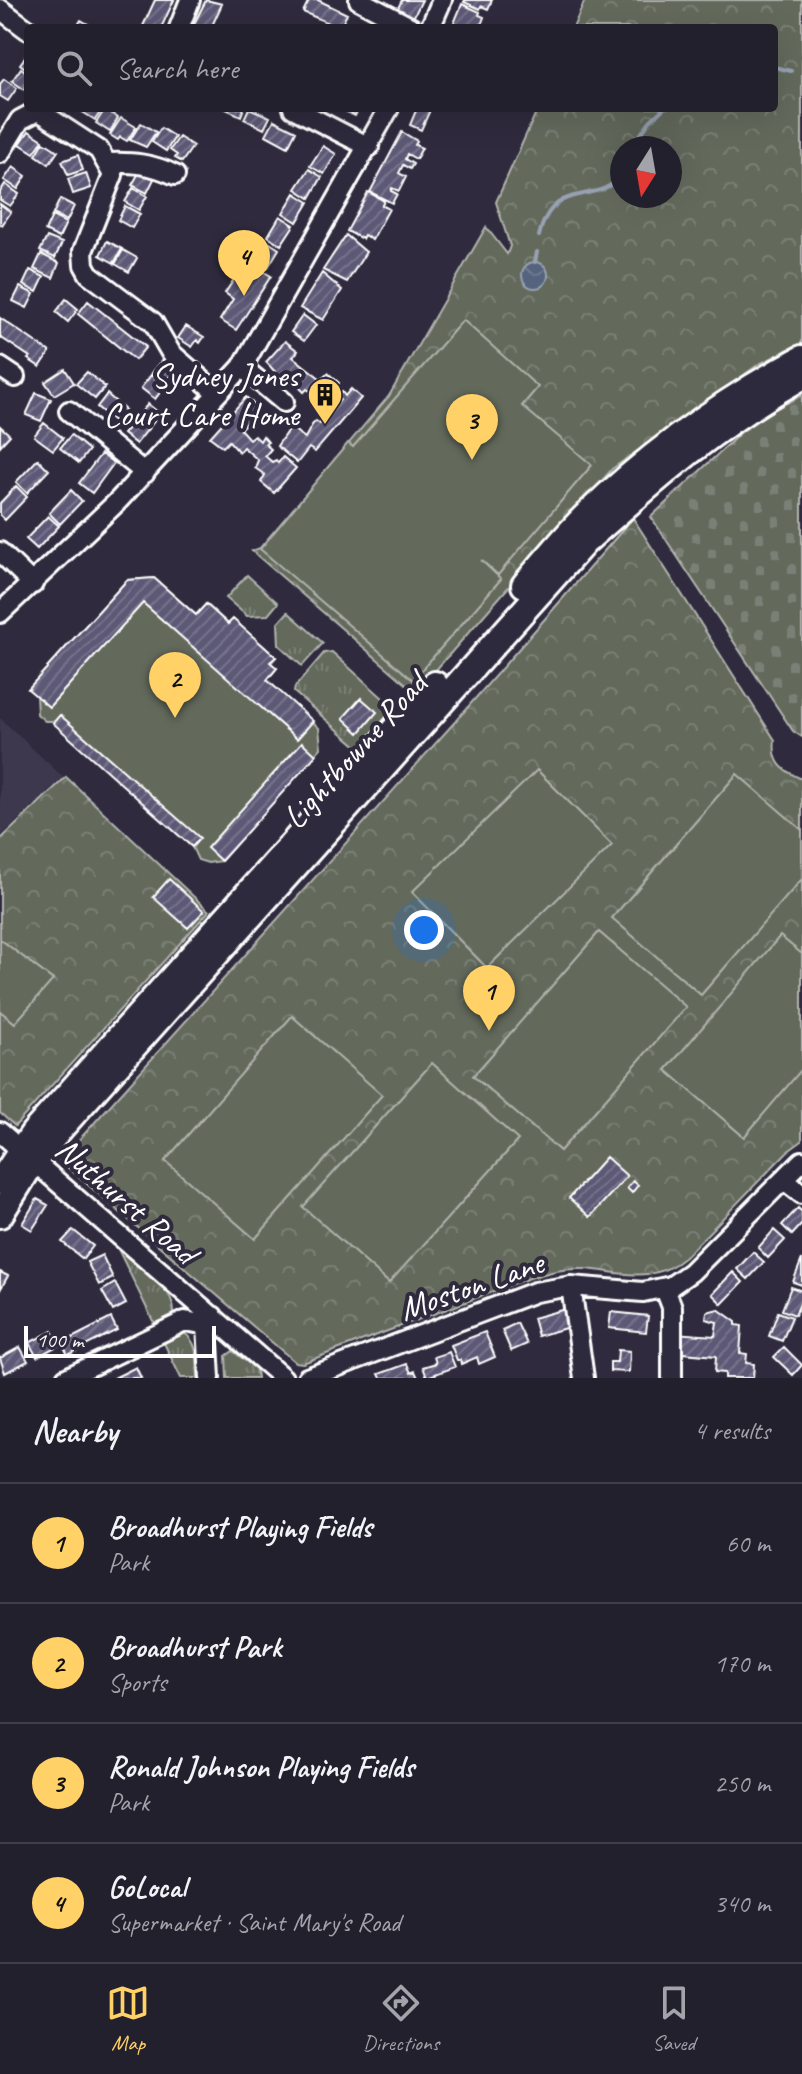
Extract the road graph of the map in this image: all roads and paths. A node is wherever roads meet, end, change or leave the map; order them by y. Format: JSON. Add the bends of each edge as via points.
{"nodes":[{"id":1,"x":190,"y":0,"type":"edge"},
{"id":2,"x":359,"y":0,"type":"edge"},
{"id":3,"x":442,"y":0,"type":"edge"},
{"id":4,"x":0,"y":9,"type":"edge"},
{"id":5,"x":181,"y":24,"type":"edge"},
{"id":6,"x":404,"y":24,"type":"edge"},
{"id":7,"x":432,"y":24,"type":"edge"},
{"id":8,"x":24,"y":27,"type":"edge"},
{"id":9,"x":37,"y":112,"type":"edge"},
{"id":10,"x":44,"y":112,"type":"edge"},
{"id":11,"x":301,"y":112,"type":"edge"},
{"id":12,"x":387,"y":112,"type":"edge"},
{"id":13,"x":369,"y":147,"type":"junction"},
{"id":14,"x":0,"y":153,"type":"edge"},
{"id":15,"x":108,"y":163,"type":"junction"},
{"id":16,"x":175,"y":175,"type":"dead end"},
{"id":17,"x":802,"y":358,"type":"edge"},
{"id":18,"x":242,"y":367,"type":"junction"},
{"id":19,"x":802,"y":377,"type":"edge"},
{"id":20,"x":216,"y":392,"type":"junction"},
{"id":21,"x":284,"y":402,"type":"dead end"},
{"id":22,"x":69,"y":411,"type":"dead end"},
{"id":23,"x":145,"y":473,"type":"junction"},
{"id":24,"x":0,"y":552,"type":"edge"},
{"id":25,"x":33,"y":584,"type":"junction"},
{"id":26,"x":0,"y":613,"type":"edge"},
{"id":27,"x":0,"y":1132,"type":"edge"},
{"id":28,"x":27,"y":1156,"type":"junction"},
{"id":29,"x":802,"y":1161,"type":"edge"},
{"id":30,"x":784,"y":1180,"type":"junction"},
{"id":31,"x":0,"y":1182,"type":"edge"},
{"id":32,"x":802,"y":1194,"type":"edge"},
{"id":33,"x":0,"y":1215,"type":"edge"},
{"id":34,"x":571,"y":1286,"type":"junction"},
{"id":35,"x":665,"y":1289,"type":"junction"},
{"id":36,"x":210,"y":1321,"type":"junction"},
{"id":37,"x":66,"y":1378,"type":"edge"},
{"id":38,"x":210,"y":1378,"type":"edge"},
{"id":39,"x":283,"y":1378,"type":"edge"},
{"id":40,"x":307,"y":1378,"type":"edge"},
{"id":41,"x":584,"y":1378,"type":"edge"},
{"id":42,"x":672,"y":1378,"type":"edge"}],
"edges":[{"from":1,"to":5,"type":"street"},
{"from":2,"to":6,"type":"street"},
{"from":3,"to":7,"type":"street"},
{"from":4,"to":8,"type":"street"},
{"from":9,"to":14,"type":"street","via":[[20,120]]},
{"from":10,"to":15,"type":"street","via":[[99,150]]},
{"from":11,"to":13,"type":"street"},
{"from":12,"to":13,"type":"street"},
{"from":13,"to":18,"type":"street"},
{"from":15,"to":16,"type":"street","via":[[141,163]]},
{"from":15,"to":20,"type":"street","via":[[113,175],[83,251],[84,265],[91,276],[153,322],[171,353]]},
{"from":17,"to":28,"type":"main road","name":"Lightbowne Road","via":[[706,414],[582,519],[33,1133]]},
{"from":18,"to":20,"type":"street"},
{"from":18,"to":21,"type":"street"},
{"from":19,"to":28,"type":"main road","name":"Lightbowne Road","via":[[687,453],[585,542],[190,986]]},
{"from":20,"to":23,"type":"street"},
{"from":22,"to":23,"type":"street"},
{"from":23,"to":25,"type":"street"},
{"from":24,"to":25,"type":"street"},
{"from":25,"to":26,"type":"street"},
{"from":27,"to":28,"type":"street","name":"Nuthurst Road"},
{"from":28,"to":31,"type":"main road","name":"Lightbowne Road"},
{"from":28,"to":33,"type":"main road","name":"Lightbowne Road"},
{"from":28,"to":36,"type":"street","name":"Nuthurst Road"},
{"from":29,"to":30,"type":"street"},
{"from":30,"to":32,"type":"street"},
{"from":30,"to":35,"type":"street","via":[[691,1272]]},
{"from":34,"to":35,"type":"street","name":"Moston Lane"},
{"from":34,"to":40,"type":"street","name":"Moston Lane","via":[[535,1292]]},
{"from":34,"to":41,"type":"street"},
{"from":35,"to":42,"type":"street","via":[[672,1307]]},
{"from":36,"to":37,"type":"street","via":[[185,1321]]},
{"from":36,"to":38,"type":"street"},
{"from":36,"to":39,"type":"street","name":"Nuthurst Road"}]}
